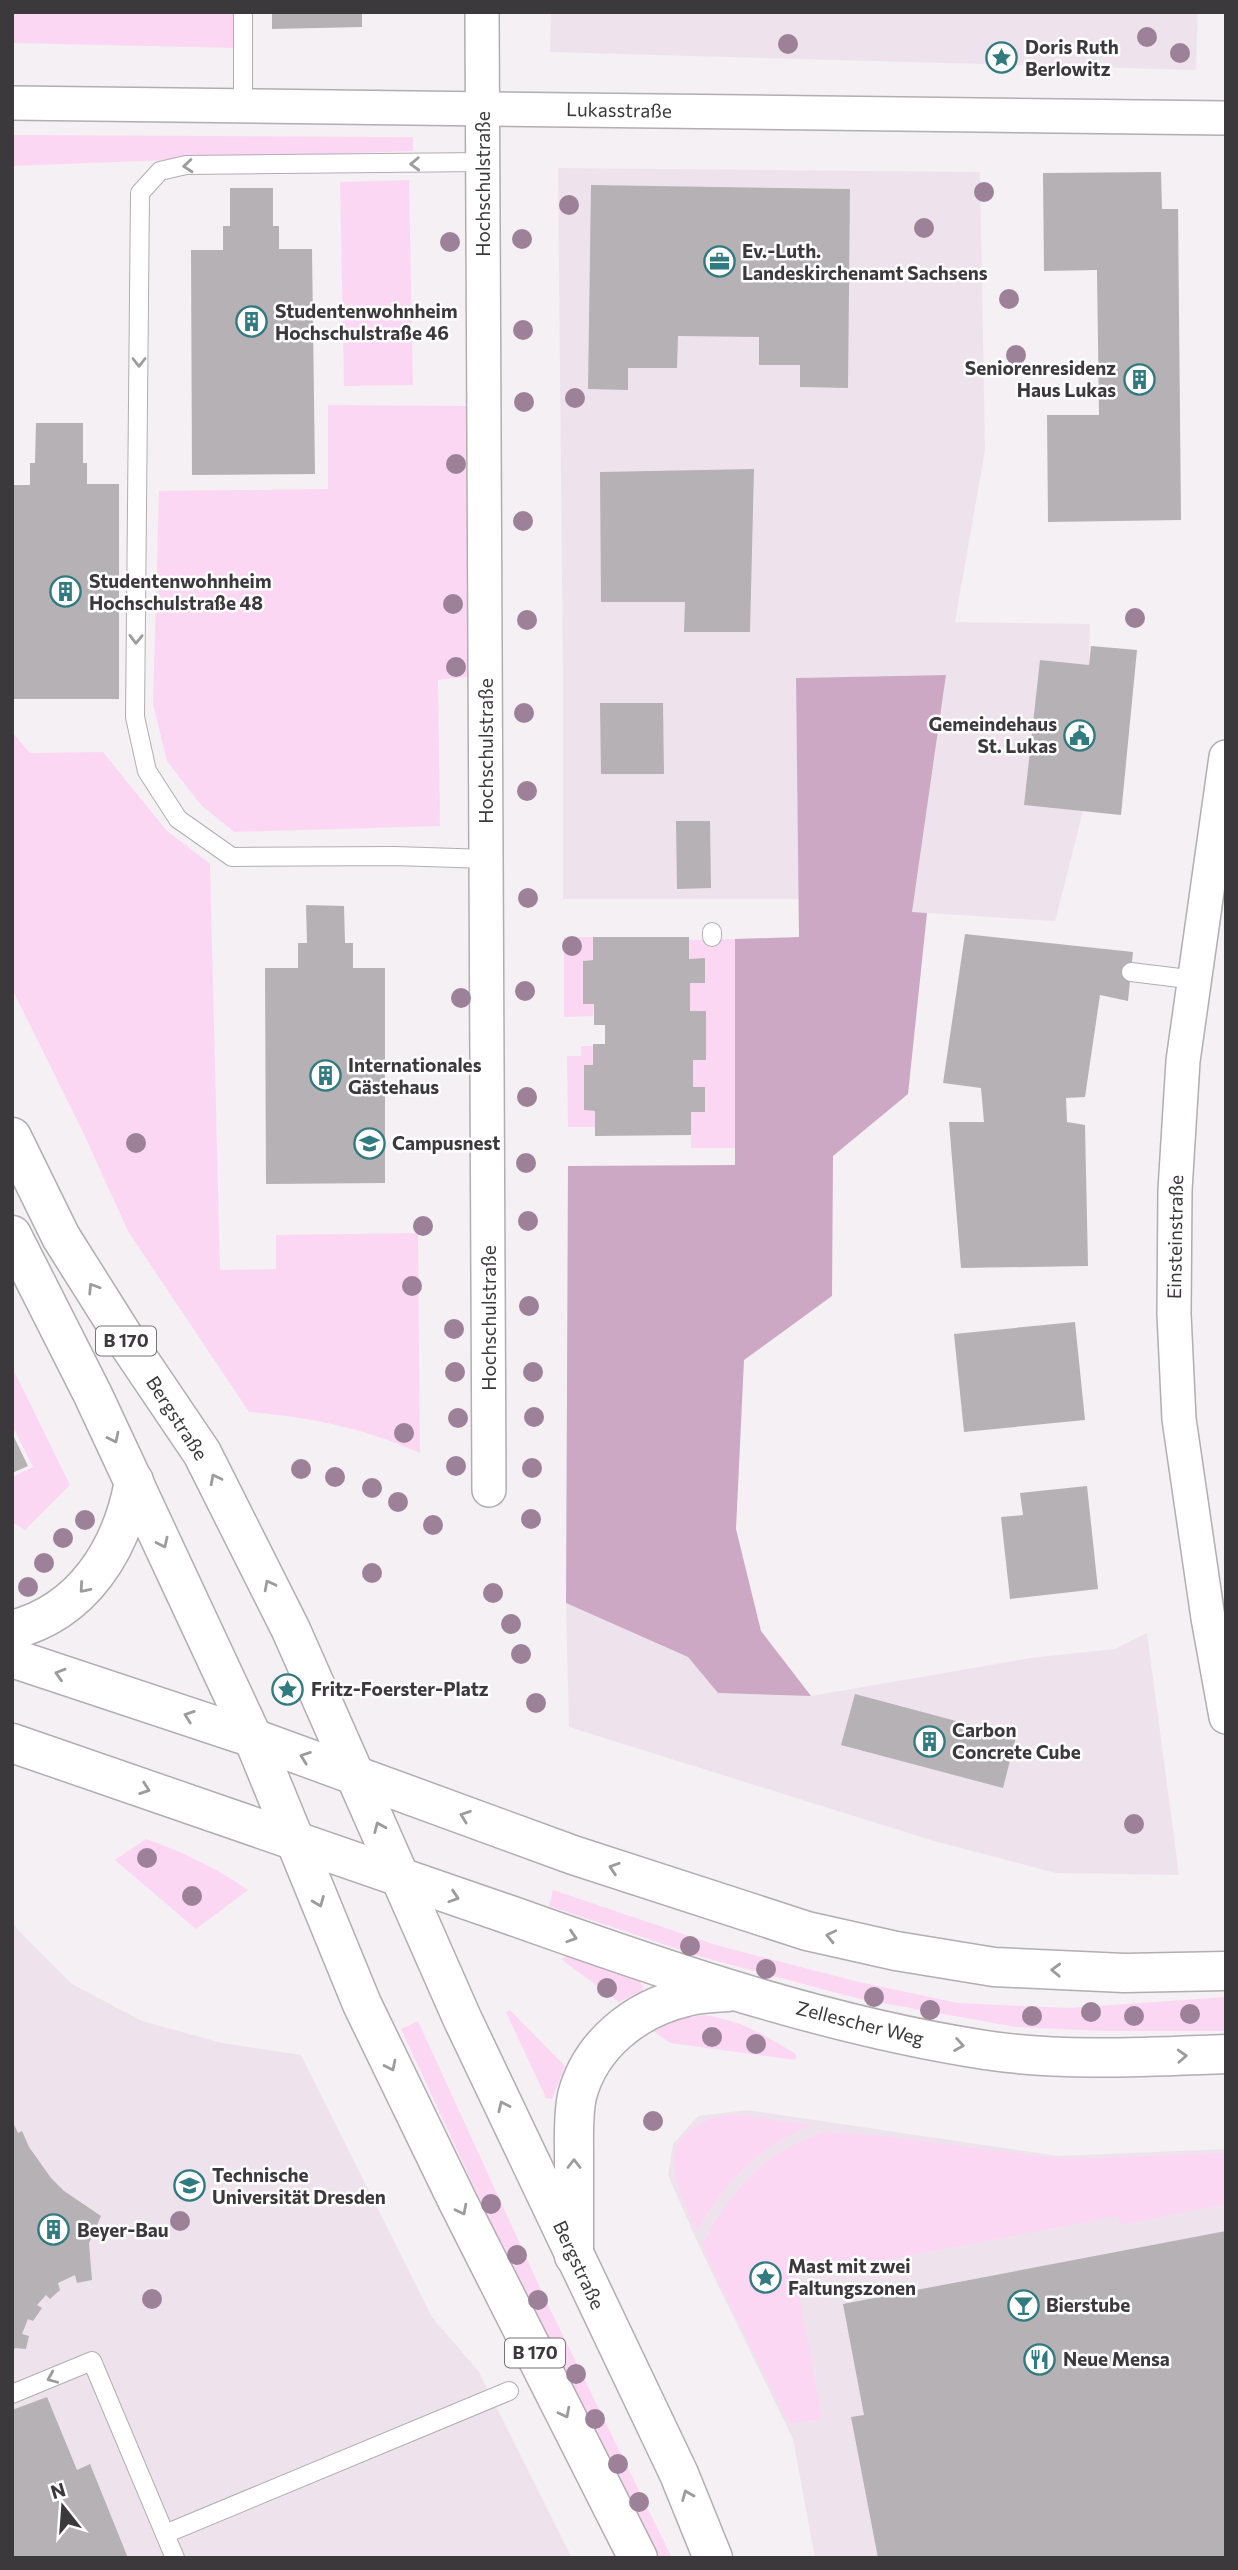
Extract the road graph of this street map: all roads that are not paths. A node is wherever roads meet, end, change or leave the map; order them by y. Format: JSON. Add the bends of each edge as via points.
{"nodes":[{"id":1,"x":243,"y":12,"type":"edge"},
{"id":2,"x":482,"y":12,"type":"edge"},
{"id":3,"x":12,"y":103,"type":"edge"},
{"id":4,"x":243,"y":106,"type":"junction"},
{"id":5,"x":483,"y":109,"type":"junction"},
{"id":6,"x":1226,"y":118,"type":"edge"},
{"id":7,"x":484,"y":162,"type":"junction"},
{"id":8,"x":1226,"y":757,"type":"edge"},
{"id":9,"x":487,"y":859,"type":"junction"},
{"id":10,"x":1131,"y":972,"type":"dead end"},
{"id":11,"x":1196,"y":980,"type":"junction"},
{"id":12,"x":12,"y":1137,"type":"edge"},
{"id":13,"x":12,"y":1235,"type":"edge"},
{"id":14,"x":134,"y":1481,"type":"junction"},
{"id":15,"x":489,"y":1490,"type":"dead end"},
{"id":16,"x":12,"y":1630,"type":"edge"},
{"id":17,"x":12,"y":1658,"type":"edge"},
{"id":18,"x":1226,"y":1717,"type":"edge"},
{"id":19,"x":253,"y":1738,"type":"junction"},
{"id":20,"x":12,"y":1743,"type":"edge"},
{"id":21,"x":357,"y":1776,"type":"junction"},
{"id":22,"x":293,"y":1839,"type":"junction"},
{"id":23,"x":400,"y":1879,"type":"junction"},
{"id":24,"x":1226,"y":1971,"type":"edge"},
{"id":25,"x":737,"y":1991,"type":"junction"},
{"id":26,"x":1226,"y":2054,"type":"edge"},
{"id":27,"x":574,"y":2256,"type":"junction"},
{"id":28,"x":509,"y":2391,"type":"dead end"},
{"id":29,"x":12,"y":2394,"type":"edge"},
{"id":30,"x":165,"y":2534,"type":"junction"},
{"id":31,"x":175,"y":2558,"type":"edge"},
{"id":32,"x":638,"y":2558,"type":"edge"},
{"id":33,"x":713,"y":2558,"type":"edge"}],
"edges":[{"from":1,"to":4,"type":"lane"},
{"from":2,"to":5,"type":"street","name":"Hochschulstraße"},
{"from":3,"to":4,"type":"street","name":"Lukasstraße"},
{"from":4,"to":5,"type":"street","name":"Lukasstraße"},
{"from":5,"to":6,"type":"street","name":"Lukasstraße"},
{"from":5,"to":7,"type":"street","name":"Hochschulstraße"},
{"from":7,"to":9,"type":"street","name":"Hochschulstraße"},
{"from":7,"to":9,"type":"lane","one_way":true,"via":[[186,165],[160,171],[140,192],[135,717],[147,771],[178,819],[232,857]]},
{"from":8,"to":11,"type":"street","name":"Einsteinstraße"},
{"from":9,"to":15,"type":"street","name":"Hochschulstraße"},
{"from":10,"to":11,"type":"lane"},
{"from":11,"to":18,"type":"street","name":"Einsteinstraße","via":[[1182,1074],[1174,1314],[1179,1419]]},
{"from":21,"to":12,"type":"main road","name":"Bergstraße","number":"B 170","one_way":true,"via":[[291,1630],[202,1453],[61,1237]]},
{"from":13,"to":14,"type":"main road","number":"B 170","one_way":true},
{"from":14,"to":16,"type":"main road","one_way":true,"via":[[120,1535],[100,1570],[75,1599],[33,1625]]},
{"from":14,"to":19,"type":"main road","number":"B 170","one_way":true},
{"from":19,"to":17,"type":"main road","one_way":true},
{"from":21,"to":19,"type":"main road","one_way":true},
{"from":19,"to":22,"type":"main road","number":"B 170"},
{"from":20,"to":22,"type":"main road","one_way":true},
{"from":23,"to":21,"type":"main road","number":"B 170","one_way":true},
{"from":24,"to":21,"type":"main road","one_way":true,"via":[[1124,1973],[994,1967],[896,1951],[807,1931],[529,1839]]},
{"from":22,"to":23,"type":"main road"},
{"from":22,"to":32,"type":"main road","number":"B 170","one_way":true,"via":[[362,2004]]},
{"from":23,"to":25,"type":"main road","name":"Zellescher Weg","one_way":true},
{"from":27,"to":23,"type":"main road","name":"Bergstraße","number":"B 170","one_way":true},
{"from":25,"to":26,"type":"main road","name":"Zellescher Weg","one_way":true,"via":[[913,2037],[988,2050],[1064,2058]]},
{"from":27,"to":25,"type":"main road","one_way":true,"via":[[575,2112],[587,2067],[606,2042],[659,2005],[688,1996]]},
{"from":33,"to":27,"type":"main road","name":"Bergstraße","number":"B 170","one_way":true,"via":[[679,2474]]},
{"from":28,"to":30,"type":"lane"},
{"from":30,"to":29,"type":"lane","one_way":true,"via":[[92,2361]]},
{"from":30,"to":31,"type":"lane"}]}
